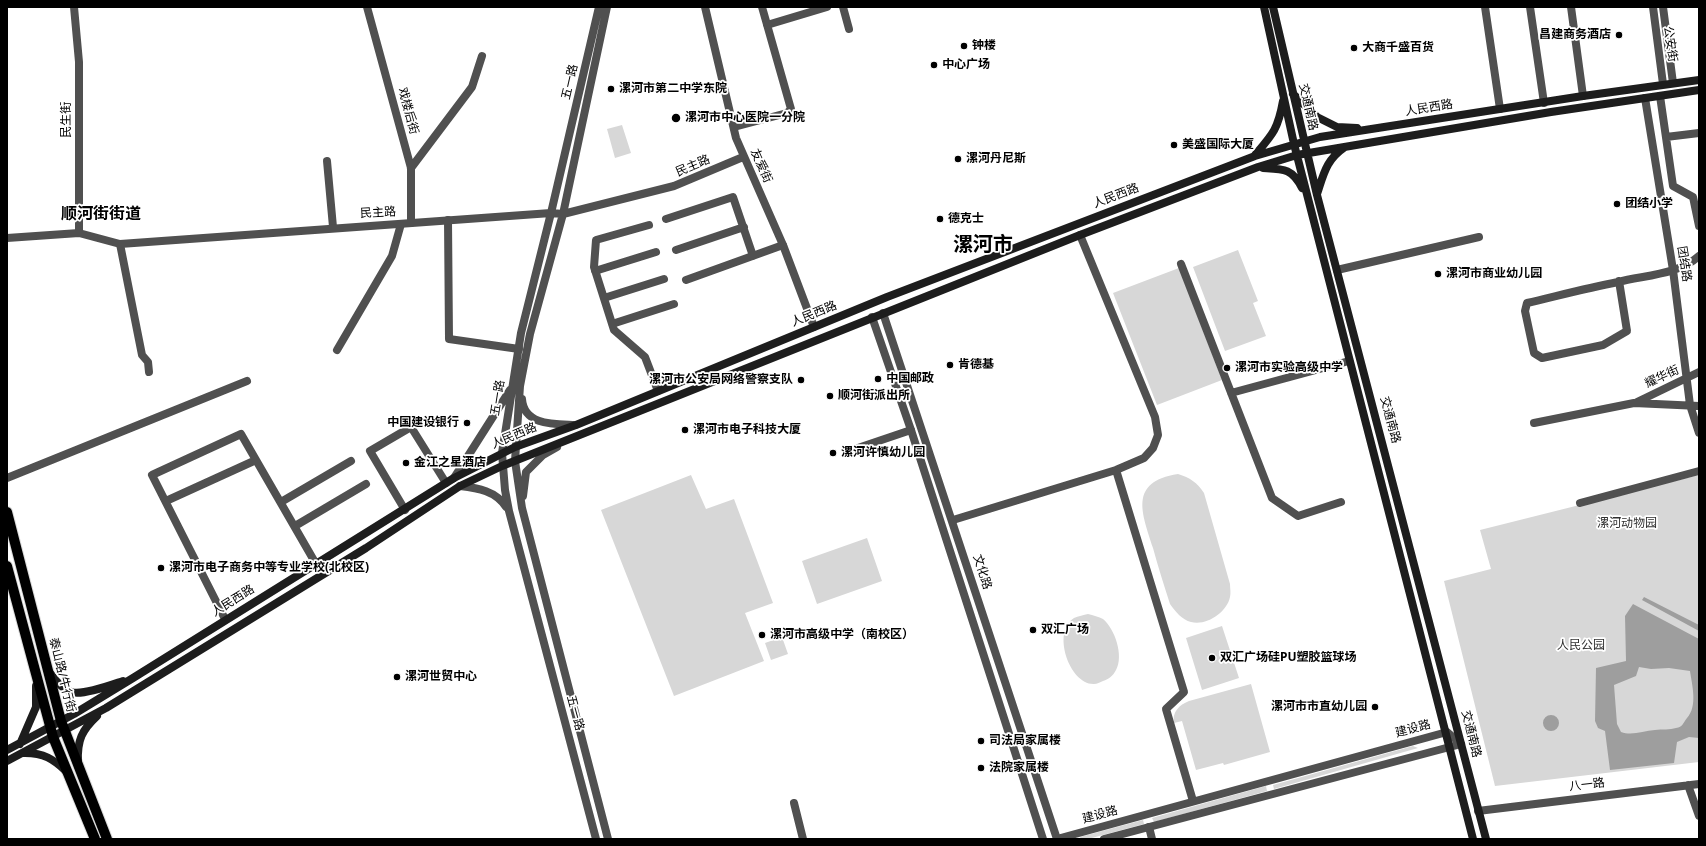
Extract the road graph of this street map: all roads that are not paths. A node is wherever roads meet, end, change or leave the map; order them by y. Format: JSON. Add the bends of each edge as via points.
{"nodes":[{"id":1,"x":74,"y":7,"type":"edge"},
{"id":2,"x":367,"y":7,"type":"edge"},
{"id":3,"x":599,"y":7,"type":"edge"},
{"id":4,"x":607,"y":7,"type":"edge"},
{"id":5,"x":705,"y":7,"type":"edge"},
{"id":6,"x":762,"y":7,"type":"edge"},
{"id":7,"x":827,"y":7,"type":"edge"},
{"id":8,"x":843,"y":7,"type":"edge"},
{"id":9,"x":1264,"y":7,"type":"edge"},
{"id":10,"x":1273,"y":7,"type":"edge"},
{"id":11,"x":1485,"y":7,"type":"edge"},
{"id":12,"x":1530,"y":7,"type":"edge"},
{"id":13,"x":1571,"y":7,"type":"edge"},
{"id":14,"x":1652,"y":7,"type":"edge"},
{"id":15,"x":1663,"y":7,"type":"edge"},
{"id":16,"x":767,"y":25,"type":"junction"},
{"id":17,"x":849,"y":29,"type":"dead end"},
{"id":18,"x":482,"y":56,"type":"dead end"},
{"id":19,"x":1699,"y":80,"type":"edge"},
{"id":20,"x":1673,"y":83,"type":"junction"},
{"id":21,"x":1663,"y":84,"type":"junction"},
{"id":22,"x":1699,"y":90,"type":"edge"},
{"id":23,"x":1293,"y":94,"type":"junction"},
{"id":24,"x":1284,"y":96,"type":"junction"},
{"id":25,"x":1583,"y":96,"type":"junction"},
{"id":26,"x":1660,"y":96,"type":"junction"},
{"id":27,"x":1645,"y":98,"type":"junction"},
{"id":28,"x":1544,"y":103,"type":"junction"},
{"id":29,"x":1500,"y":109,"type":"junction"},
{"id":30,"x":734,"y":127,"type":"junction"},
{"id":31,"x":1373,"y":129,"type":"junction"},
{"id":32,"x":1699,"y":133,"type":"edge"},
{"id":33,"x":1666,"y":137,"type":"junction"},
{"id":34,"x":1304,"y":141,"type":"junction"},
{"id":35,"x":1294,"y":144,"type":"junction"},
{"id":36,"x":1348,"y":145,"type":"junction"},
{"id":37,"x":1306,"y":152,"type":"junction"},
{"id":38,"x":1297,"y":154,"type":"junction"},
{"id":39,"x":1255,"y":156,"type":"junction"},
{"id":40,"x":744,"y":157,"type":"junction"},
{"id":41,"x":327,"y":161,"type":"dead end"},
{"id":42,"x":1258,"y":167,"type":"junction"},
{"id":43,"x":411,"y":168,"type":"junction"},
{"id":44,"x":1317,"y":194,"type":"junction"},
{"id":45,"x":1308,"y":198,"type":"junction"},
{"id":46,"x":551,"y":213,"type":"junction"},
{"id":47,"x":562,"y":214,"type":"junction"},
{"id":48,"x":666,"y":219,"type":"dead end"},
{"id":49,"x":448,"y":220,"type":"junction"},
{"id":50,"x":411,"y":223,"type":"junction"},
{"id":51,"x":401,"y":224,"type":"junction"},
{"id":52,"x":649,"y":225,"type":"dead end"},
{"id":53,"x":1699,"y":226,"type":"edge"},
{"id":54,"x":333,"y":227,"type":"junction"},
{"id":55,"x":744,"y":227,"type":"junction"},
{"id":56,"x":79,"y":233,"type":"junction"},
{"id":57,"x":1080,"y":235,"type":"junction"},
{"id":58,"x":1479,"y":237,"type":"dead end"},
{"id":59,"x":7,"y":238,"type":"edge"},
{"id":60,"x":120,"y":244,"type":"junction"},
{"id":61,"x":783,"y":245,"type":"junction"},
{"id":62,"x":676,"y":250,"type":"dead end"},
{"id":63,"x":656,"y":252,"type":"dead end"},
{"id":64,"x":753,"y":256,"type":"junction"},
{"id":65,"x":1699,"y":256,"type":"edge"},
{"id":66,"x":1181,"y":264,"type":"dead end"},
{"id":67,"x":1338,"y":270,"type":"junction"},
{"id":68,"x":1673,"y":270,"type":"junction"},
{"id":69,"x":595,"y":271,"type":"junction"},
{"id":70,"x":664,"y":278,"type":"dead end"},
{"id":71,"x":686,"y":280,"type":"dead end"},
{"id":72,"x":1619,"y":281,"type":"junction"},
{"id":73,"x":604,"y":298,"type":"junction"},
{"id":74,"x":674,"y":304,"type":"dead end"},
{"id":75,"x":883,"y":313,"type":"junction"},
{"id":76,"x":872,"y":317,"type":"junction"},
{"id":77,"x":612,"y":324,"type":"junction"},
{"id":78,"x":887,"y":324,"type":"junction"},
{"id":79,"x":814,"y":327,"type":"junction"},
{"id":80,"x":876,"y":328,"type":"junction"},
{"id":81,"x":519,"y":349,"type":"junction"},
{"id":82,"x":337,"y":350,"type":"dead end"},
{"id":83,"x":1349,"y":361,"type":"junction"},
{"id":84,"x":149,"y":372,"type":"dead end"},
{"id":85,"x":1699,"y":372,"type":"edge"},
{"id":86,"x":1688,"y":378,"type":"junction"},
{"id":87,"x":248,"y":381,"type":"dead end"},
{"id":88,"x":520,"y":386,"type":"junction"},
{"id":89,"x":512,"y":388,"type":"junction"},
{"id":90,"x":658,"y":391,"type":"junction"},
{"id":91,"x":1231,"y":393,"type":"junction"},
{"id":92,"x":1634,"y":403,"type":"junction"},
{"id":93,"x":1690,"y":405,"type":"junction"},
{"id":94,"x":1699,"y":406,"type":"edge"},
{"id":95,"x":1534,"y":423,"type":"dead end"},
{"id":96,"x":576,"y":426,"type":"junction"},
{"id":97,"x":911,"y":430,"type":"junction"},
{"id":98,"x":1699,"y":433,"type":"edge"},
{"id":99,"x":570,"y":440,"type":"junction"},
{"id":100,"x":515,"y":447,"type":"junction"},
{"id":101,"x":850,"y":450,"type":"dead end"},
{"id":102,"x":502,"y":453,"type":"junction"},
{"id":103,"x":256,"y":460,"type":"junction"},
{"id":104,"x":351,"y":461,"type":"dead end"},
{"id":105,"x":515,"y":461,"type":"junction"},
{"id":106,"x":502,"y":466,"type":"junction"},
{"id":107,"x":1116,"y":470,"type":"junction"},
{"id":108,"x":1699,"y":471,"type":"edge"},
{"id":109,"x":7,"y":478,"type":"edge"},
{"id":110,"x":454,"y":478,"type":"junction"},
{"id":111,"x":446,"y":483,"type":"junction"},
{"id":112,"x":366,"y":484,"type":"dead end"},
{"id":113,"x":460,"y":486,"type":"junction"},
{"id":114,"x":166,"y":501,"type":"junction"},
{"id":115,"x":281,"y":502,"type":"junction"},
{"id":116,"x":1341,"y":502,"type":"dead end"},
{"id":117,"x":1580,"y":503,"type":"dead end"},
{"id":118,"x":522,"y":508,"type":"junction"},
{"id":119,"x":405,"y":510,"type":"junction"},
{"id":120,"x":509,"y":511,"type":"junction"},
{"id":121,"x":7,"y":512,"type":"edge"},
{"id":122,"x":953,"y":520,"type":"junction"},
{"id":123,"x":295,"y":526,"type":"junction"},
{"id":124,"x":316,"y":564,"type":"junction"},
{"id":125,"x":7,"y":566,"type":"edge"},
{"id":126,"x":226,"y":619,"type":"junction"},
{"id":127,"x":48,"y":670,"type":"junction"},
{"id":128,"x":35,"y":676,"type":"junction"},
{"id":129,"x":133,"y":678,"type":"junction"},
{"id":130,"x":106,"y":708,"type":"junction"},
{"id":131,"x":63,"y":726,"type":"junction"},
{"id":132,"x":51,"y":732,"type":"junction"},
{"id":133,"x":1447,"y":732,"type":"junction"},
{"id":134,"x":20,"y":744,"type":"junction"},
{"id":135,"x":1461,"y":744,"type":"junction"},
{"id":136,"x":1450,"y":747,"type":"junction"},
{"id":137,"x":7,"y":750,"type":"edge"},
{"id":138,"x":23,"y":753,"type":"junction"},
{"id":139,"x":7,"y":761,"type":"edge"},
{"id":140,"x":78,"y":769,"type":"junction"},
{"id":141,"x":67,"y":772,"type":"junction"},
{"id":142,"x":1268,"y":781,"type":"junction"},
{"id":143,"x":1699,"y":784,"type":"edge"},
{"id":144,"x":1688,"y":785,"type":"junction"},
{"id":145,"x":1272,"y":795,"type":"junction"},
{"id":146,"x":1193,"y":801,"type":"junction"},
{"id":147,"x":794,"y":803,"type":"dead end"},
{"id":148,"x":1478,"y":811,"type":"junction"},
{"id":149,"x":1145,"y":815,"type":"junction"},
{"id":150,"x":1699,"y":816,"type":"edge"},
{"id":151,"x":1149,"y":828,"type":"junction"},
{"id":152,"x":95,"y":839,"type":"edge"},
{"id":153,"x":107,"y":839,"type":"edge"},
{"id":154,"x":596,"y":839,"type":"edge"},
{"id":155,"x":608,"y":839,"type":"edge"},
{"id":156,"x":803,"y":839,"type":"edge"},
{"id":157,"x":1043,"y":839,"type":"edge"},
{"id":158,"x":1057,"y":839,"type":"edge"},
{"id":159,"x":1104,"y":839,"type":"edge"},
{"id":160,"x":1152,"y":839,"type":"edge"},
{"id":161,"x":1473,"y":839,"type":"edge"},
{"id":162,"x":1486,"y":839,"type":"edge"}],
"edges":[{"from":1,"to":56,"type":"street","name":"民生街","via":[[79,62]]},
{"from":2,"to":43,"type":"street","name":"戏楼后街"},
{"from":3,"to":46,"type":"street","name":"五一路"},
{"from":4,"to":47,"type":"street","name":"五一路"},
{"from":5,"to":30,"type":"street","name":"友爱街"},
{"from":6,"to":16,"type":"street"},
{"from":7,"to":16,"type":"street"},
{"from":8,"to":17,"type":"street"},
{"from":9,"to":24,"type":"main road","name":"交通南路"},
{"from":10,"to":23,"type":"main road","name":"交通南路"},
{"from":11,"to":29,"type":"street"},
{"from":12,"to":28,"type":"street"},
{"from":13,"to":25,"type":"street"},
{"from":14,"to":21,"type":"street","name":"公安街"},
{"from":15,"to":20,"type":"street"},
{"from":16,"to":30,"type":"street","via":[[791,109],[787,113]]},
{"from":18,"to":43,"type":"street","via":[[472,87]]},
{"from":19,"to":20,"type":"main road","name":"人民西路"},
{"from":20,"to":21,"type":"main road","name":"人民西路"},
{"from":21,"to":25,"type":"main road","name":"人民西路"},
{"from":22,"to":26,"type":"main road","name":"人民西路"},
{"from":23,"to":31,"type":"main road","via":[[1317,116],[1337,126]]},
{"from":23,"to":34,"type":"main road","name":"交通南路"},
{"from":24,"to":35,"type":"main road","name":"交通南路"},
{"from":24,"to":39,"type":"main road","via":[[1280,120]]},
{"from":25,"to":28,"type":"main road","name":"人民西路"},
{"from":26,"to":27,"type":"main road","name":"人民西路"},
{"from":26,"to":33,"type":"street"},
{"from":27,"to":36,"type":"main road","name":"人民西路"},
{"from":27,"to":68,"type":"street","name":"团结路"},
{"from":28,"to":29,"type":"main road","name":"人民西路"},
{"from":29,"to":31,"type":"main road","name":"人民西路"},
{"from":30,"to":40,"type":"street","name":"友爱街"},
{"from":31,"to":34,"type":"main road","name":"人民西路"},
{"from":32,"to":33,"type":"street"},
{"from":33,"to":53,"type":"street","via":[[1673,186],[1693,197]]},
{"from":34,"to":35,"type":"main road","name":"人民西路"},
{"from":34,"to":37,"type":"main road","name":"交通南路"},
{"from":35,"to":38,"type":"main road","name":"交通南路"},
{"from":35,"to":39,"type":"main road","name":"人民西路"},
{"from":36,"to":37,"type":"main road","name":"人民西路"},
{"from":36,"to":44,"type":"main road","via":[[1334,154],[1328,162]]},
{"from":37,"to":38,"type":"main road","name":"人民西路"},
{"from":37,"to":44,"type":"main road","name":"交通南路"},
{"from":38,"to":42,"type":"main road","name":"人民西路"},
{"from":38,"to":45,"type":"main road","name":"交通南路"},
{"from":39,"to":79,"type":"main road","name":"人民西路"},
{"from":40,"to":47,"type":"street","name":"民主路","via":[[674,186]]},
{"from":40,"to":61,"type":"street","name":"友爱街"},
{"from":41,"to":54,"type":"street"},
{"from":42,"to":45,"type":"main road","via":[[1281,169],[1292,173]]},
{"from":42,"to":57,"type":"main road","name":"人民西路"},
{"from":43,"to":50,"type":"street","name":"戏楼后街"},
{"from":44,"to":67,"type":"main road","name":"交通南路"},
{"from":45,"to":83,"type":"main road","name":"交通南路"},
{"from":46,"to":47,"type":"street","name":"民主路"},
{"from":46,"to":49,"type":"street","name":"民主路"},
{"from":46,"to":81,"type":"street","name":"五一路"},
{"from":47,"to":88,"type":"street","name":"五一路","via":[[530,334]]},
{"from":48,"to":55,"type":"street","via":[[733,197]]},
{"from":49,"to":50,"type":"street","name":"民主路"},
{"from":49,"to":81,"type":"street","via":[[449,339]]},
{"from":50,"to":51,"type":"street","name":"民主路"},
{"from":51,"to":54,"type":"street","name":"民主路"},
{"from":51,"to":82,"type":"street","via":[[392,256]]},
{"from":52,"to":69,"type":"street","via":[[596,240]]},
{"from":54,"to":60,"type":"street","name":"民主路"},
{"from":55,"to":62,"type":"street"},
{"from":55,"to":64,"type":"street"},
{"from":56,"to":59,"type":"street","name":"民主路"},
{"from":56,"to":60,"type":"street","name":"民主路"},
{"from":57,"to":75,"type":"main road","name":"人民西路"},
{"from":57,"to":107,"type":"street","via":[[1157,425],[1158,435],[1153,448],[1144,458]]},
{"from":58,"to":67,"type":"street"},
{"from":60,"to":84,"type":"street","via":[[142,355],[148,362]]},
{"from":61,"to":64,"type":"street"},
{"from":61,"to":79,"type":"street","name":"友爱街"},
{"from":63,"to":69,"type":"street"},
{"from":64,"to":71,"type":"street"},
{"from":65,"to":68,"type":"street","via":[[1690,264]]},
{"from":66,"to":91,"type":"street"},
{"from":67,"to":135,"type":"main road","name":"交通南路"},
{"from":68,"to":72,"type":"street"},
{"from":68,"to":86,"type":"street","name":"团结路"},
{"from":69,"to":73,"type":"street"},
{"from":70,"to":73,"type":"street"},
{"from":72,"to":72,"type":"street","via":[[1527,303],[1525,311],[1534,353],[1542,358],[1603,345],[1627,331]]},
{"from":73,"to":77,"type":"street"},
{"from":74,"to":77,"type":"street"},
{"from":75,"to":76,"type":"main road","name":"人民西路"},
{"from":75,"to":78,"type":"street","name":"文化路"},
{"from":76,"to":80,"type":"street","name":"文化路"},
{"from":76,"to":99,"type":"main road","name":"人民西路"},
{"from":77,"to":90,"type":"street","via":[[614,330],[645,358]]},
{"from":78,"to":80,"type":"street"},
{"from":78,"to":122,"type":"street","name":"文化路"},
{"from":79,"to":90,"type":"main road","name":"人民西路"},
{"from":80,"to":97,"type":"street","name":"文化路"},
{"from":81,"to":89,"type":"street","name":"五一路"},
{"from":83,"to":91,"type":"street"},
{"from":83,"to":133,"type":"main road","name":"交通南路"},
{"from":85,"to":86,"type":"street","name":"耀华街"},
{"from":86,"to":92,"type":"street","name":"耀华街"},
{"from":86,"to":93,"type":"street","name":"团结路"},
{"from":87,"to":109,"type":"street"},
{"from":88,"to":96,"type":"street","via":[[522,403],[532,418],[541,423]]},
{"from":88,"to":100,"type":"street","name":"五一路"},
{"from":89,"to":102,"type":"street","name":"五一路"},
{"from":89,"to":110,"type":"street"},
{"from":90,"to":96,"type":"main road","name":"人民西路"},
{"from":91,"to":116,"type":"street","via":[[1272,498],[1298,516]]},
{"from":92,"to":93,"type":"street"},
{"from":92,"to":95,"type":"street"},
{"from":93,"to":94,"type":"street"},
{"from":93,"to":98,"type":"street","name":"团结路"},
{"from":96,"to":100,"type":"main road","name":"人民西路"},
{"from":97,"to":101,"type":"street"},
{"from":97,"to":157,"type":"street","name":"文化路"},
{"from":99,"to":105,"type":"main road","name":"人民西路"},
{"from":99,"to":118,"type":"street","via":[[543,455],[526,472]]},
{"from":100,"to":102,"type":"main road","name":"人民西路"},
{"from":100,"to":105,"type":"street","name":"五一路"},
{"from":102,"to":106,"type":"street","name":"五一路"},
{"from":102,"to":110,"type":"main road","name":"人民西路"},
{"from":103,"to":114,"type":"street"},
{"from":103,"to":114,"type":"street","via":[[241,434],[152,475]]},
{"from":103,"to":115,"type":"street"},
{"from":104,"to":115,"type":"street"},
{"from":105,"to":106,"type":"main road","name":"人民西路"},
{"from":105,"to":118,"type":"street","name":"五一路"},
{"from":106,"to":113,"type":"main road","name":"人民西路"},
{"from":106,"to":120,"type":"street","name":"五一路"},
{"from":107,"to":122,"type":"street"},
{"from":107,"to":146,"type":"street","via":[[1184,692],[1166,709]]},
{"from":108,"to":117,"type":"street"},
{"from":110,"to":111,"type":"main road","name":"人民西路"},
{"from":111,"to":119,"type":"main road","name":"人民西路"},
{"from":111,"to":119,"type":"street","via":[[411,427],[370,451]]},
{"from":112,"to":123,"type":"street"},
{"from":113,"to":120,"type":"street","via":[[486,491],[501,499]]},
{"from":113,"to":130,"type":"main road","name":"人民西路","via":[[366,548]]},
{"from":114,"to":126,"type":"street"},
{"from":115,"to":123,"type":"street"},
{"from":118,"to":155,"type":"street","name":"五一路"},
{"from":119,"to":124,"type":"main road","name":"人民西路"},
{"from":120,"to":154,"type":"street","name":"五一路"},
{"from":121,"to":127,"type":"main road","name":"泰山路/牛行街"},
{"from":122,"to":158,"type":"street","name":"文化路"},
{"from":123,"to":124,"type":"street"},
{"from":124,"to":126,"type":"main road","name":"人民西路"},
{"from":125,"to":128,"type":"main road","name":"泰山路/牛行街"},
{"from":126,"to":129,"type":"main road","name":"人民西路"},
{"from":127,"to":129,"type":"main road","via":[[56,681],[72,693]]},
{"from":127,"to":131,"type":"main road","name":"泰山路/牛行街"},
{"from":128,"to":132,"type":"main road","name":"泰山路/牛行街"},
{"from":128,"to":134,"type":"main road","via":[[36,707]]},
{"from":129,"to":131,"type":"main road","name":"人民西路"},
{"from":130,"to":131,"type":"main road","name":"人民西路"},
{"from":130,"to":140,"type":"main road","via":[[85,728],[79,746]]},
{"from":131,"to":132,"type":"main road","name":"人民西路"},
{"from":131,"to":140,"type":"main road","name":"泰山路/牛行街"},
{"from":132,"to":134,"type":"main road","name":"人民西路"},
{"from":132,"to":138,"type":"main road","name":"人民西路"},
{"from":132,"to":141,"type":"main road","name":"泰山路/牛行街"},
{"from":133,"to":135,"type":"street","name":"建设路"},
{"from":133,"to":136,"type":"main road","name":"交通南路"},
{"from":133,"to":142,"type":"street","name":"建设路"},
{"from":134,"to":137,"type":"main road","name":"人民西路"},
{"from":135,"to":136,"type":"street","name":"建设路"},
{"from":135,"to":148,"type":"main road","name":"交通南路"},
{"from":136,"to":145,"type":"street","name":"建设路"},
{"from":136,"to":161,"type":"main road","name":"交通南路"},
{"from":138,"to":139,"type":"main road","name":"人民西路"},
{"from":138,"to":141,"type":"main road","via":[[45,755]]},
{"from":140,"to":153,"type":"main road","name":"泰山路/牛行街"},
{"from":141,"to":152,"type":"main road","name":"泰山路/牛行街"},
{"from":142,"to":145,"type":"street"},
{"from":142,"to":146,"type":"street","name":"建设路"},
{"from":143,"to":144,"type":"street","name":"八一路"},
{"from":144,"to":148,"type":"street","name":"八一路"},
{"from":144,"to":150,"type":"street"},
{"from":145,"to":151,"type":"street","name":"建设路"},
{"from":146,"to":149,"type":"street","name":"建设路"},
{"from":147,"to":156,"type":"street"},
{"from":148,"to":162,"type":"main road","name":"交通南路"},
{"from":149,"to":151,"type":"street"},
{"from":149,"to":158,"type":"street","name":"建设路"},
{"from":151,"to":159,"type":"street","name":"建设路"},
{"from":151,"to":160,"type":"street"}]}
